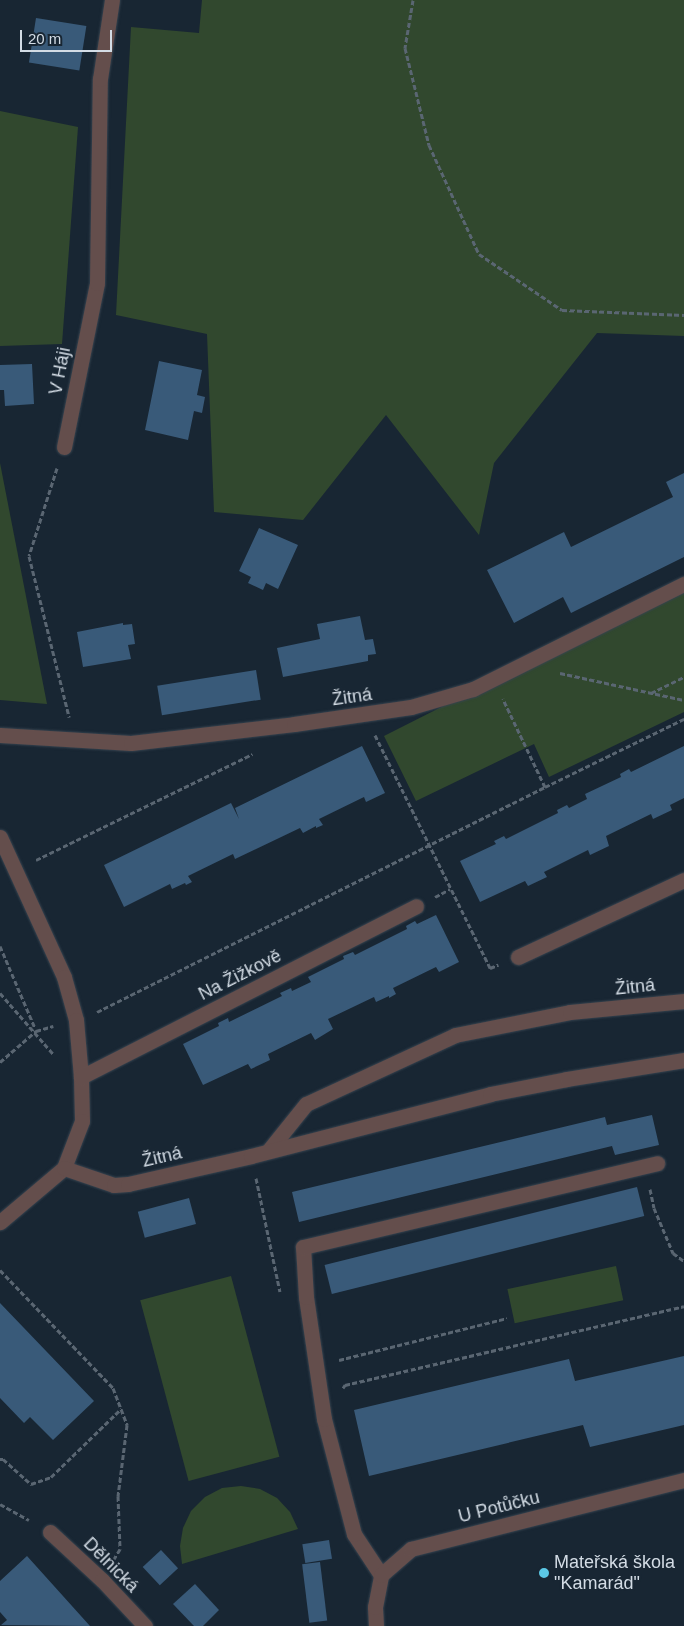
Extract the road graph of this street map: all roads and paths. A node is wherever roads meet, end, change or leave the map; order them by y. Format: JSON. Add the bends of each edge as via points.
{"nodes":[{"id":1,"x":112,"y":0,"type":"edge"},
{"id":2,"x":413,"y":0,"type":"edge"},
{"id":3,"x":684,"y":315,"type":"edge"},
{"id":4,"x":64,"y":446,"type":"joint"},
{"id":5,"x":684,"y":584,"type":"edge"},
{"id":6,"x":522,"y":664,"type":"junction"},
{"id":7,"x":684,"y":677,"type":"edge"},
{"id":8,"x":494,"y":678,"type":"junction"},
{"id":9,"x":650,"y":694,"type":"junction"},
{"id":10,"x":684,"y":700,"type":"edge"},
{"id":11,"x":365,"y":714,"type":"junction"},
{"id":12,"x":684,"y":719,"type":"edge"},
{"id":13,"x":0,"y":734,"type":"edge"},
{"id":14,"x":74,"y":740,"type":"junction"},
{"id":15,"x":257,"y":752,"type":"dead end"},
{"id":16,"x":545,"y":787,"type":"junction"},
{"id":17,"x":0,"y":836,"type":"edge"},
{"id":18,"x":429,"y":846,"type":"junction"},
{"id":19,"x":15,"y":870,"type":"junction"},
{"id":20,"x":684,"y":880,"type":"edge"},
{"id":21,"x":416,"y":906,"type":"dead end"},
{"id":22,"x":0,"y":946,"type":"edge"},
{"id":23,"x":518,"y":957,"type":"joint"},
{"id":24,"x":0,"y":993,"type":"edge"},
{"id":25,"x":684,"y":1001,"type":"edge"},
{"id":26,"x":76,"y":1020,"type":"junction"},
{"id":27,"x":36,"y":1031,"type":"junction"},
{"id":28,"x":684,"y":1060,"type":"edge"},
{"id":29,"x":59,"y":1061,"type":"dead end"},
{"id":30,"x":0,"y":1062,"type":"edge"},
{"id":31,"x":81,"y":1077,"type":"junction"},
{"id":32,"x":269,"y":1150,"type":"junction"},
{"id":33,"x":251,"y":1156,"type":"junction"},
{"id":34,"x":651,"y":1164,"type":"joint"},
{"id":35,"x":64,"y":1168,"type":"junction"},
{"id":36,"x":0,"y":1222,"type":"edge"},
{"id":37,"x":684,"y":1261,"type":"edge"},
{"id":38,"x":0,"y":1270,"type":"edge"},
{"id":39,"x":282,"y":1299,"type":"dead end"},
{"id":40,"x":684,"y":1306,"type":"edge"},
{"id":41,"x":507,"y":1318,"type":"dead end"},
{"id":42,"x":316,"y":1366,"type":"junction"},
{"id":43,"x":121,"y":1409,"type":"junction"},
{"id":44,"x":324,"y":1420,"type":"junction"},
{"id":45,"x":0,"y":1459,"type":"edge"},
{"id":46,"x":684,"y":1480,"type":"edge"},
{"id":47,"x":0,"y":1504,"type":"edge"},
{"id":48,"x":50,"y":1532,"type":"joint"},
{"id":49,"x":381,"y":1575,"type":"junction"},
{"id":50,"x":102,"y":1580,"type":"junction"},
{"id":51,"x":146,"y":1626,"type":"edge"},
{"id":52,"x":376,"y":1626,"type":"edge"}],
"edges":[{"from":1,"to":4,"type":"street","name":"V Háji","via":[[100,80],[97,284]]},
{"from":2,"to":3,"type":"path","via":[[405,48],[429,145],[479,254],[562,310]]},
{"from":4,"to":14,"type":"path","via":[[29,556]]},
{"from":5,"to":6,"type":"street","name":"Žitná"},
{"from":6,"to":8,"type":"street","name":"Žitná"},
{"from":6,"to":9,"type":"path"},
{"from":7,"to":9,"type":"path"},
{"from":8,"to":11,"type":"street","name":"Žitná","via":[[473,688],[411,707]]},
{"from":8,"to":16,"type":"path"},
{"from":9,"to":10,"type":"path"},
{"from":11,"to":14,"type":"street","name":"Žitná","via":[[131,743]]},
{"from":11,"to":18,"type":"path"},
{"from":12,"to":16,"type":"path"},
{"from":13,"to":14,"type":"street","name":"Žitná"},
{"from":15,"to":19,"type":"path"},
{"from":16,"to":18,"type":"path"},
{"from":17,"to":19,"type":"street"},
{"from":18,"to":23,"type":"path","via":[[490,968]]},
{"from":18,"to":26,"type":"path","via":[[102,1010]]},
{"from":19,"to":26,"type":"street","via":[[64,978]]},
{"from":20,"to":23,"type":"street"},
{"from":21,"to":31,"type":"street","name":"Na Žižkově"},
{"from":22,"to":27,"type":"path"},
{"from":24,"to":27,"type":"path"},
{"from":25,"to":32,"type":"street","name":"Žitná","via":[[570,1012],[454,1035],[306,1104]]},
{"from":26,"to":27,"type":"path"},
{"from":26,"to":31,"type":"street"},
{"from":27,"to":29,"type":"path"},
{"from":27,"to":30,"type":"path"},
{"from":28,"to":32,"type":"street","name":"Žitná","via":[[490,1094]]},
{"from":31,"to":35,"type":"street","via":[[82,1121]]},
{"from":32,"to":33,"type":"street","name":"Žitná"},
{"from":33,"to":35,"type":"street","name":"Žitná","via":[[121,1184]]},
{"from":33,"to":39,"type":"path"},
{"from":34,"to":37,"type":"path","via":[[654,1208],[673,1253]]},
{"from":34,"to":42,"type":"street","via":[[303,1247]]},
{"from":35,"to":36,"type":"street"},
{"from":38,"to":43,"type":"path","via":[[113,1388]]},
{"from":40,"to":44,"type":"path","via":[[344,1385]]},
{"from":41,"to":42,"type":"path"},
{"from":42,"to":44,"type":"street"},
{"from":43,"to":45,"type":"path","via":[[52,1476],[32,1484]]},
{"from":43,"to":50,"type":"path","via":[[127,1425],[118,1496],[120,1549]]},
{"from":44,"to":49,"type":"street","via":[[354,1534]]},
{"from":46,"to":49,"type":"street","name":"U Potůčku","via":[[411,1549]]},
{"from":47,"to":48,"type":"path"},
{"from":48,"to":50,"type":"street","name":"Dělnická"},
{"from":49,"to":52,"type":"street","via":[[375,1607]]},
{"from":50,"to":51,"type":"street","name":"Dělnická"}]}
